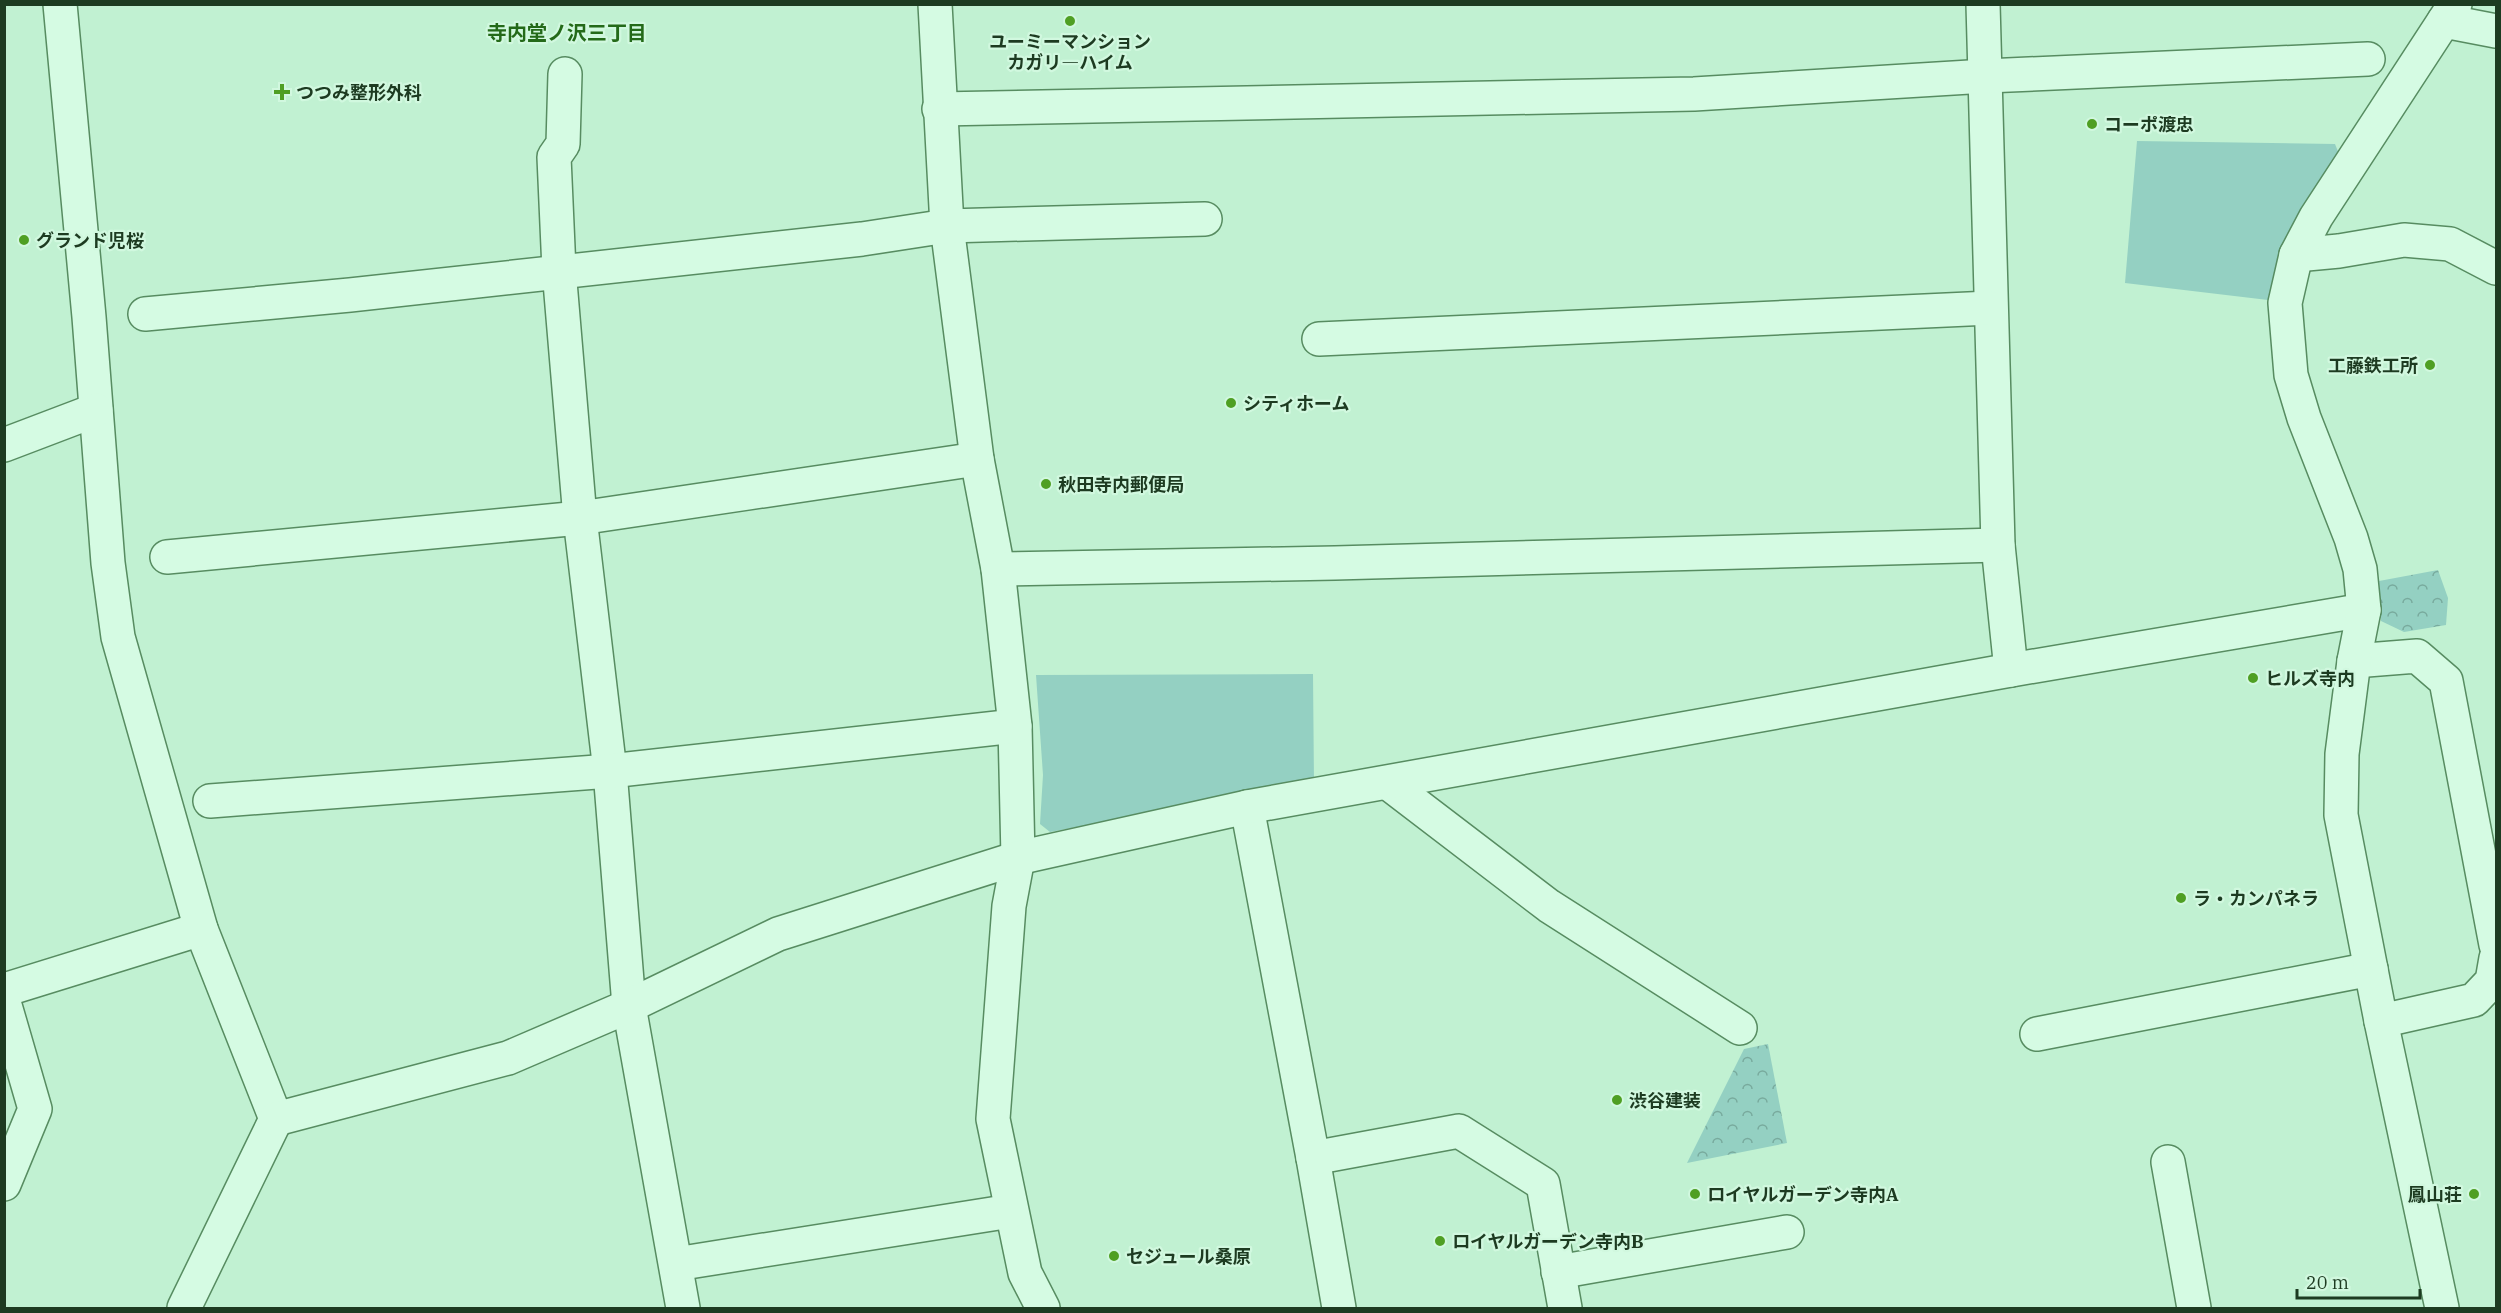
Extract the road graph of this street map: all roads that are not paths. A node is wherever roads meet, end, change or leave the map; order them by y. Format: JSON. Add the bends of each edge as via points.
{"nodes":[{"id":1,"x":60,"y":4,"type":"edge"},
{"id":2,"x":935,"y":4,"type":"edge"},
{"id":3,"x":1983,"y":4,"type":"edge"},
{"id":4,"x":2449,"y":13,"type":"edge"},
{"id":5,"x":2496,"y":31,"type":"edge"},
{"id":6,"x":2368,"y":59,"type":"dead end"},
{"id":7,"x":566,"y":74,"type":"dead end"},
{"id":8,"x":1986,"y":76,"type":"junction"},
{"id":9,"x":939,"y":109,"type":"junction"},
{"id":10,"x":1204,"y":219,"type":"dead end"},
{"id":11,"x":947,"y":226,"type":"junction"},
{"id":12,"x":2296,"y":255,"type":"junction"},
{"id":13,"x":2496,"y":268,"type":"edge"},
{"id":14,"x":559,"y":270,"type":"junction"},
{"id":15,"x":1990,"y":308,"type":"junction"},
{"id":16,"x":145,"y":314,"type":"dead end"},
{"id":17,"x":1319,"y":339,"type":"dead end"},
{"id":18,"x":96,"y":410,"type":"junction"},
{"id":19,"x":4,"y":445,"type":"edge"},
{"id":20,"x":977,"y":459,"type":"junction"},
{"id":21,"x":580,"y":518,"type":"junction"},
{"id":22,"x":1998,"y":545,"type":"junction"},
{"id":23,"x":167,"y":557,"type":"dead end"},
{"id":24,"x":998,"y":569,"type":"junction"},
{"id":25,"x":2364,"y":610,"type":"junction"},
{"id":26,"x":2354,"y":661,"type":"junction"},
{"id":27,"x":2011,"y":670,"type":"junction"},
{"id":28,"x":1015,"y":726,"type":"junction"},
{"id":29,"x":610,"y":771,"type":"junction"},
{"id":30,"x":1388,"y":783,"type":"junction"},
{"id":31,"x":210,"y":801,"type":"dead end"},
{"id":32,"x":1246,"y":807,"type":"junction"},
{"id":33,"x":1018,"y":858,"type":"junction"},
{"id":34,"x":201,"y":929,"type":"junction"},
{"id":35,"x":2496,"y":945,"type":"edge"},
{"id":36,"x":2496,"y":958,"type":"edge"},
{"id":37,"x":2371,"y":969,"type":"junction"},
{"id":38,"x":4,"y":990,"type":"edge"},
{"id":39,"x":4,"y":1002,"type":"edge"},
{"id":40,"x":629,"y":1006,"type":"junction"},
{"id":41,"x":2381,"y":1021,"type":"junction"},
{"id":42,"x":1740,"y":1028,"type":"dead end"},
{"id":43,"x":2037,"y":1034,"type":"dead end"},
{"id":44,"x":276,"y":1119,"type":"junction"},
{"id":45,"x":1313,"y":1158,"type":"junction"},
{"id":46,"x":2168,"y":1162,"type":"dead end"},
{"id":47,"x":4,"y":1184,"type":"edge"},
{"id":48,"x":1011,"y":1212,"type":"junction"},
{"id":49,"x":1787,"y":1232,"type":"dead end"},
{"id":50,"x":676,"y":1264,"type":"junction"},
{"id":51,"x":1558,"y":1272,"type":"junction"},
{"id":52,"x":184,"y":1308,"type":"edge"},
{"id":53,"x":683,"y":1308,"type":"edge"},
{"id":54,"x":1043,"y":1308,"type":"edge"},
{"id":55,"x":1339,"y":1308,"type":"edge"},
{"id":56,"x":1565,"y":1308,"type":"edge"},
{"id":57,"x":2194,"y":1308,"type":"edge"},
{"id":58,"x":2442,"y":1308,"type":"edge"}],
"edges":[{"from":1,"to":18,"type":"street"},
{"from":2,"to":9,"type":"street"},
{"from":3,"to":8,"type":"street"},
{"from":4,"to":5,"type":"street"},
{"from":4,"to":12,"type":"street","via":[[2316,217]]},
{"from":6,"to":8,"type":"street"},
{"from":7,"to":14,"type":"street","via":[[563,144],[554,157]]},
{"from":8,"to":9,"type":"street","via":[[1695,94]]},
{"from":8,"to":15,"type":"street"},
{"from":9,"to":11,"type":"street"},
{"from":10,"to":11,"type":"street"},
{"from":11,"to":14,"type":"street","via":[[862,239]]},
{"from":11,"to":20,"type":"street"},
{"from":12,"to":13,"type":"street","via":[[2404,240],[2450,244]]},
{"from":12,"to":25,"type":"street","via":[[2285,303],[2291,375],[2351,538],[2360,569]]},
{"from":14,"to":16,"type":"street"},
{"from":14,"to":21,"type":"street"},
{"from":15,"to":17,"type":"street"},
{"from":15,"to":22,"type":"street"},
{"from":18,"to":19,"type":"street"},
{"from":18,"to":34,"type":"street","via":[[118,636]]},
{"from":20,"to":21,"type":"street"},
{"from":20,"to":24,"type":"street"},
{"from":21,"to":23,"type":"street"},
{"from":21,"to":29,"type":"street"},
{"from":22,"to":24,"type":"street"},
{"from":22,"to":27,"type":"street"},
{"from":24,"to":28,"type":"street"},
{"from":25,"to":26,"type":"street"},
{"from":25,"to":27,"type":"street"},
{"from":26,"to":35,"type":"street","via":[[2416,656],[2446,681]]},
{"from":26,"to":37,"type":"street","via":[[2342,754],[2341,815]]},
{"from":27,"to":30,"type":"street"},
{"from":28,"to":29,"type":"street"},
{"from":28,"to":33,"type":"street"},
{"from":29,"to":31,"type":"street"},
{"from":29,"to":40,"type":"street"},
{"from":30,"to":32,"type":"street"},
{"from":30,"to":42,"type":"street","via":[[1549,906]]},
{"from":32,"to":33,"type":"street"},
{"from":32,"to":45,"type":"street"},
{"from":33,"to":40,"type":"street","via":[[778,933]]},
{"from":33,"to":48,"type":"street","via":[[1009,906],[993,1119]]},
{"from":34,"to":38,"type":"street"},
{"from":34,"to":44,"type":"street"},
{"from":36,"to":41,"type":"street","via":[[2492,981],[2474,1000]]},
{"from":37,"to":41,"type":"street"},
{"from":37,"to":43,"type":"street"},
{"from":39,"to":47,"type":"street","via":[[35,1109]]},
{"from":40,"to":44,"type":"street","via":[[508,1058]]},
{"from":40,"to":50,"type":"street"},
{"from":41,"to":58,"type":"street"},
{"from":44,"to":52,"type":"street"},
{"from":45,"to":51,"type":"street","via":[[1459,1131],[1543,1184]]},
{"from":45,"to":55,"type":"street"},
{"from":46,"to":57,"type":"street"},
{"from":48,"to":50,"type":"street"},
{"from":48,"to":54,"type":"street","via":[[1025,1273]]},
{"from":49,"to":51,"type":"street"},
{"from":50,"to":53,"type":"street"},
{"from":51,"to":56,"type":"street"}]}
